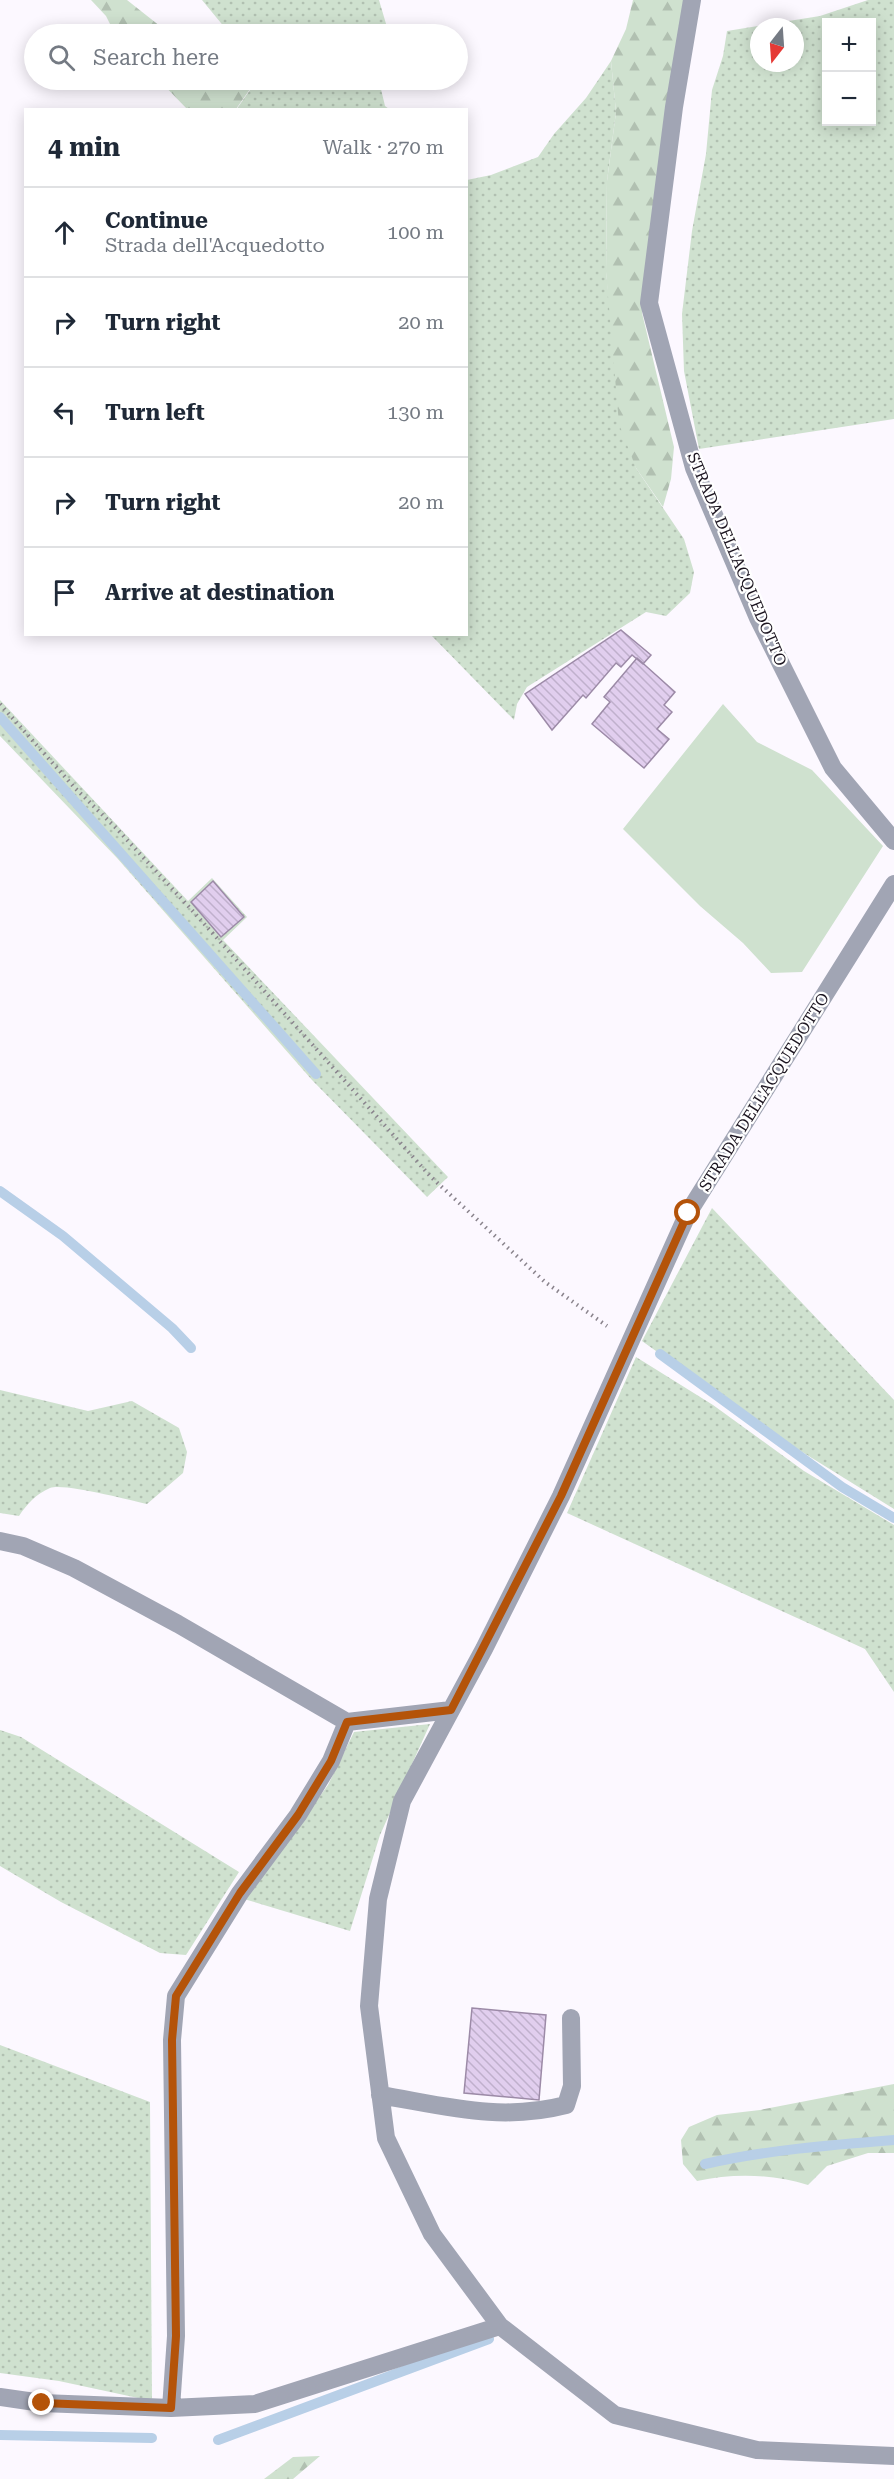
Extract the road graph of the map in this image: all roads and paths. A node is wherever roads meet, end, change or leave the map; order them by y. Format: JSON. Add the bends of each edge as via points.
{"nodes":[{"id":1,"x":692,"y":0,"type":"edge"},
{"id":2,"x":0,"y":704,"type":"edge"},
{"id":3,"x":894,"y":841,"type":"edge"},
{"id":4,"x":894,"y":884,"type":"edge"},
{"id":5,"x":631,"y":1341,"type":"junction"},
{"id":6,"x":0,"y":1541,"type":"edge"},
{"id":7,"x":451,"y":1710,"type":"junction"},
{"id":8,"x":347,"y":1722,"type":"junction"},
{"id":9,"x":571,"y":2018,"type":"dead end"},
{"id":10,"x":380,"y":2096,"type":"junction"},
{"id":11,"x":500,"y":2326,"type":"junction"},
{"id":12,"x":0,"y":2397,"type":"edge"},
{"id":13,"x":171,"y":2408,"type":"junction"},
{"id":14,"x":894,"y":2456,"type":"edge"}],
"edges":[{"from":1,"to":3,"type":"street","name":"STRADA DELL'ACQUEDOTTO","via":[[649,303],[694,468],[758,618],[833,768]]},
{"from":2,"to":5,"type":"path","via":[[431,1178],[545,1282]]},
{"from":4,"to":5,"type":"street","name":"STRADA DELL'ACQUEDOTTO","via":[[688,1213]]},
{"from":5,"to":7,"type":"street","name":"STRADA DELL'ACQUEDOTTO","via":[[561,1496]]},
{"from":6,"to":8,"type":"street","via":[[23,1546],[74,1568]]},
{"from":7,"to":8,"type":"street"},
{"from":7,"to":10,"type":"street","name":"STRADA DELL'ACQUEDOTTO","via":[[402,1801],[378,1899],[369,2006]]},
{"from":8,"to":13,"type":"street","via":[[331,1761],[298,1815],[240,1893],[176,1996],[172,2040],[176,2336]]},
{"from":9,"to":10,"type":"street","via":[[572,2086],[566,2105],[537,2112],[489,2114]]},
{"from":10,"to":11,"type":"street","name":"STRADA DELL'ACQUEDOTTO","via":[[386,2138],[432,2234]]},
{"from":11,"to":13,"type":"street","via":[[255,2404]]},
{"from":11,"to":14,"type":"street","name":"STRADA DELL'ACQUEDOTTO","via":[[615,2415],[757,2450]]},
{"from":12,"to":13,"type":"street","via":[[42,2403]]}]}
